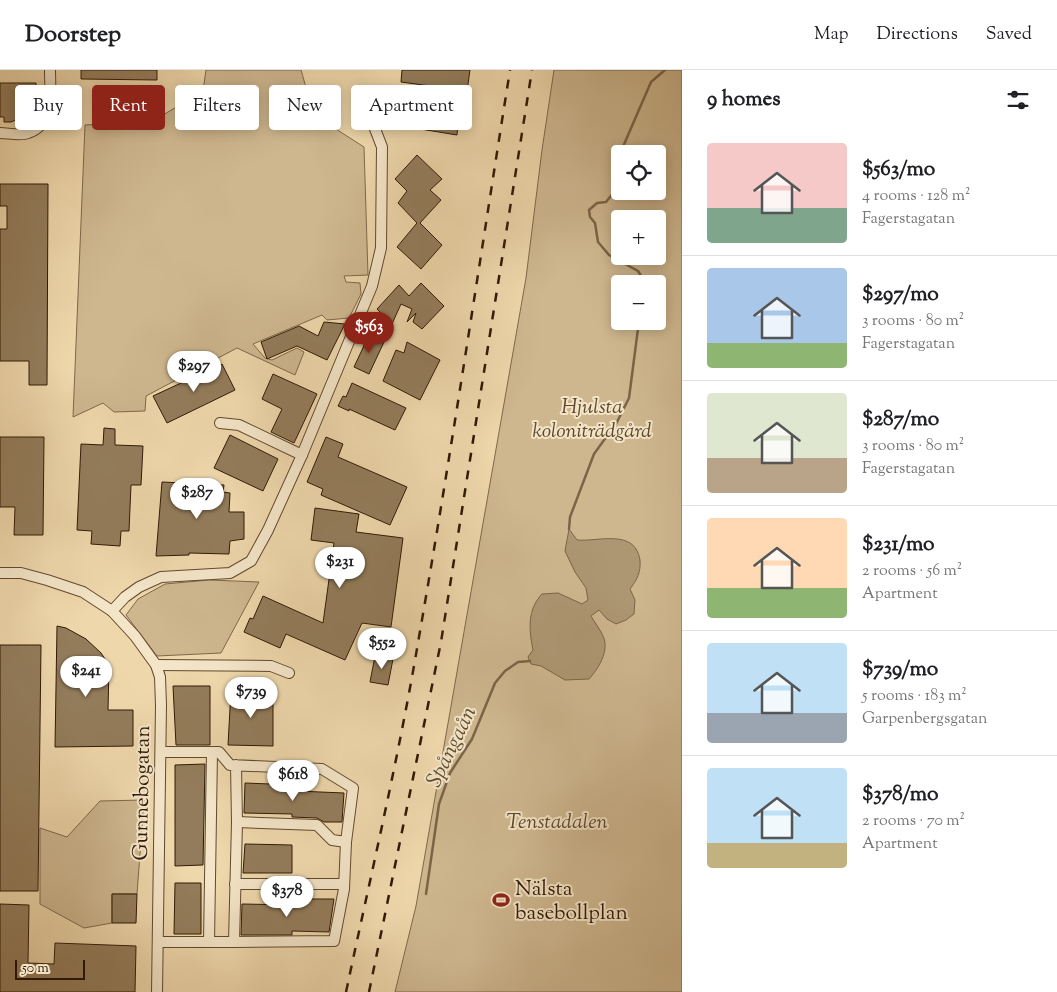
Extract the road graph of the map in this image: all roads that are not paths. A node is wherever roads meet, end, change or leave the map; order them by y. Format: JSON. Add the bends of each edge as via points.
{"nodes":[{"id":1,"x":50,"y":70,"type":"edge"},
{"id":2,"x":375,"y":130,"type":"edge"},
{"id":3,"x":0,"y":134,"type":"edge"},
{"id":4,"x":220,"y":423,"type":"dead end"},
{"id":5,"x":302,"y":455,"type":"junction"},
{"id":6,"x":0,"y":573,"type":"edge"},
{"id":7,"x":112,"y":611,"type":"junction"},
{"id":8,"x":156,"y":665,"type":"junction"},
{"id":9,"x":290,"y":673,"type":"dead end"},
{"id":10,"x":160,"y":752,"type":"junction"},
{"id":11,"x":212,"y":752,"type":"junction"},
{"id":12,"x":236,"y":765,"type":"junction"},
{"id":13,"x":237,"y":822,"type":"junction"},
{"id":14,"x":346,"y":842,"type":"junction"},
{"id":15,"x":235,"y":884,"type":"junction"},
{"id":16,"x":344,"y":884,"type":"junction"},
{"id":17,"x":158,"y":942,"type":"junction"},
{"id":18,"x":209,"y":942,"type":"junction"},
{"id":19,"x":234,"y":942,"type":"junction"},
{"id":20,"x":157,"y":992,"type":"edge"}],
"edges":[{"from":1,"to":3,"type":"street","via":[[50,107],[44,124],[28,133]]},
{"from":2,"to":5,"type":"street","via":[[382,147],[381,248],[372,286]]},
{"from":4,"to":5,"type":"street","via":[[240,425]]},
{"from":5,"to":7,"type":"street","via":[[251,561],[230,573],[161,577],[139,587]]},
{"from":6,"to":7,"type":"street","name":"Gunnebogatan","via":[[21,573],[84,592]]},
{"from":7,"to":8,"type":"street","name":"Gunnebogatan"},
{"from":8,"to":9,"type":"street","via":[[271,666]]},
{"from":8,"to":10,"type":"street","name":"Gunnebogatan","via":[[160,677]]},
{"from":10,"to":11,"type":"street"},
{"from":10,"to":17,"type":"street","name":"Gunnebogatan"},
{"from":11,"to":12,"type":"street","via":[[219,752],[230,765]]},
{"from":11,"to":18,"type":"street"},
{"from":12,"to":13,"type":"street"},
{"from":12,"to":14,"type":"street","via":[[322,768],[353,788]]},
{"from":13,"to":14,"type":"street","via":[[317,825],[332,840]]},
{"from":13,"to":15,"type":"street"},
{"from":14,"to":16,"type":"street"},
{"from":15,"to":16,"type":"street"},
{"from":15,"to":19,"type":"street"},
{"from":16,"to":19,"type":"street","via":[[334,941]]},
{"from":17,"to":18,"type":"street"},
{"from":17,"to":20,"type":"street","name":"Gunnebogatan"},
{"from":18,"to":19,"type":"street"}]}
